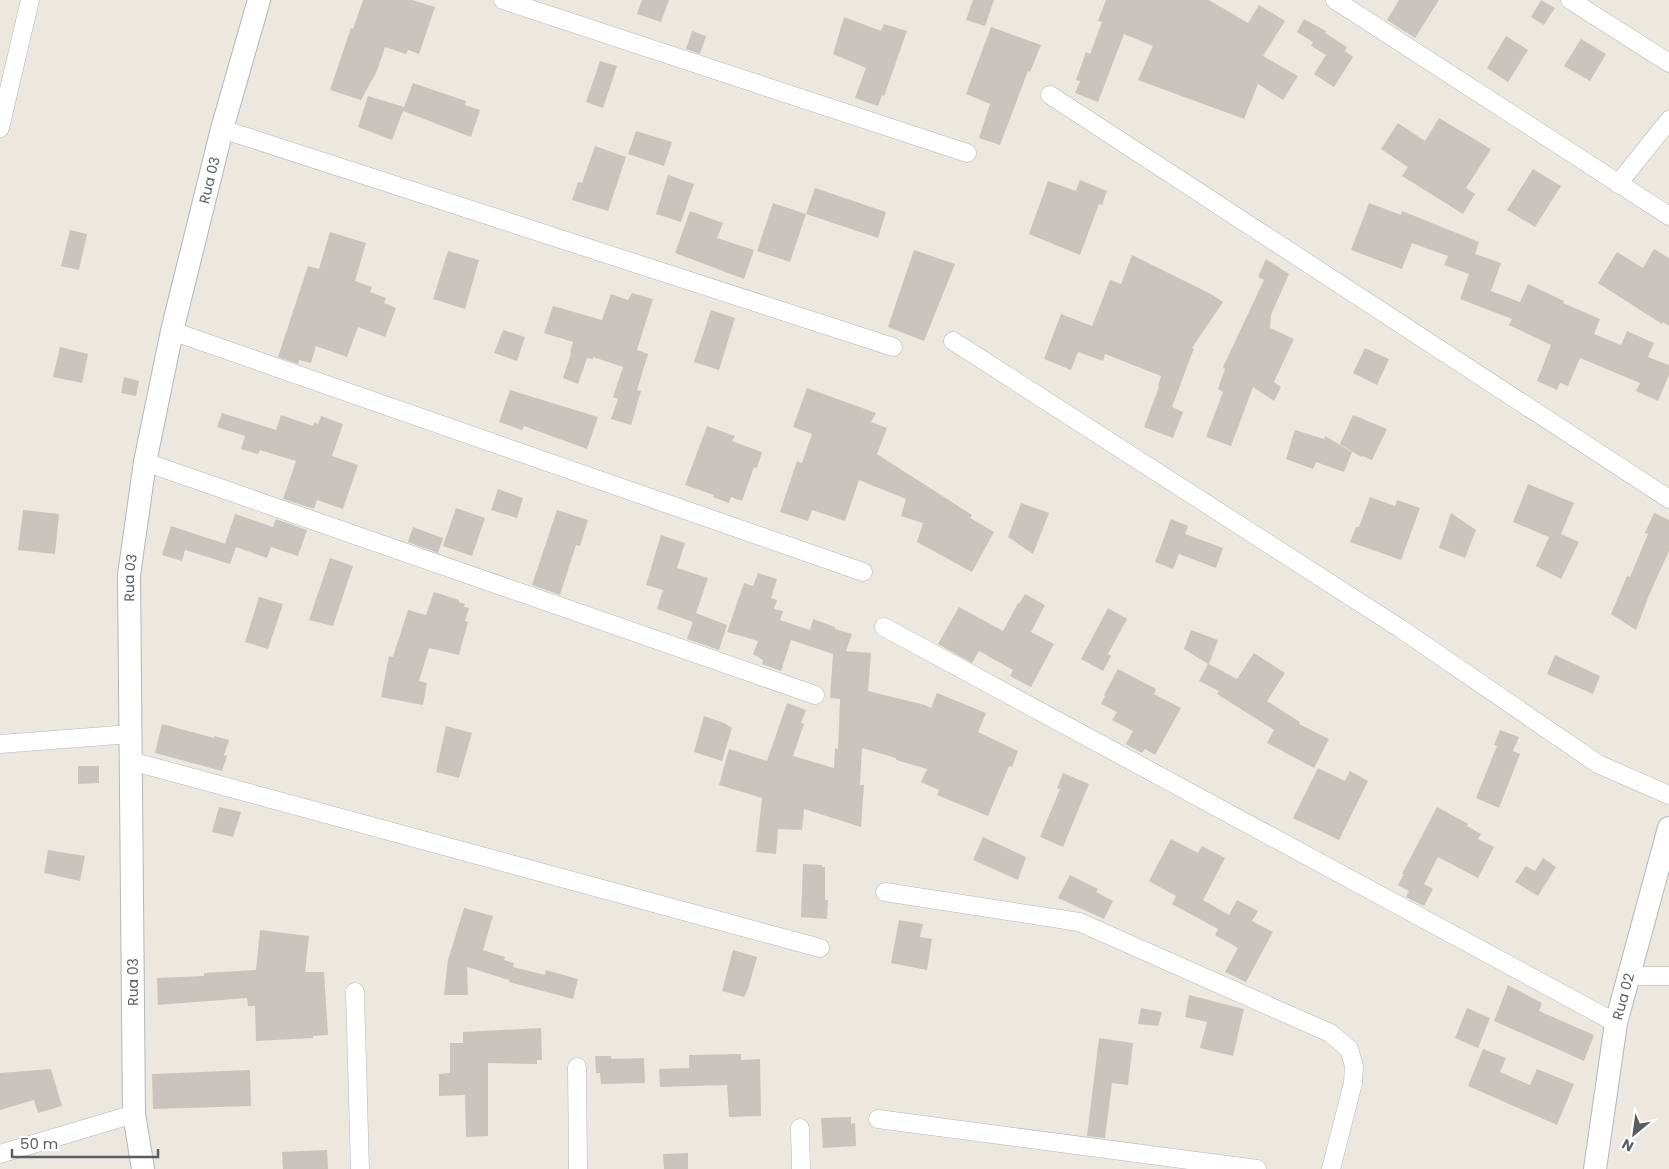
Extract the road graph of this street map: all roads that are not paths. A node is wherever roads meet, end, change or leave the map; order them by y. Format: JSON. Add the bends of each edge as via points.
{"nodes":[{"id":1,"x":30,"y":0,"type":"edge"},
{"id":2,"x":258,"y":0,"type":"edge"},
{"id":3,"x":503,"y":0,"type":"edge"},
{"id":4,"x":1335,"y":0,"type":"edge"},
{"id":5,"x":1570,"y":0,"type":"edge"},
{"id":6,"x":1669,"y":63,"type":"edge"},
{"id":7,"x":1050,"y":95,"type":"dead end"},
{"id":8,"x":1669,"y":120,"type":"edge"},
{"id":9,"x":0,"y":128,"type":"edge"},
{"id":10,"x":222,"y":129,"type":"junction"},
{"id":11,"x":967,"y":154,"type":"dead end"},
{"id":12,"x":1618,"y":184,"type":"junction"},
{"id":13,"x":1669,"y":216,"type":"edge"},
{"id":14,"x":172,"y":331,"type":"junction"},
{"id":15,"x":953,"y":341,"type":"dead end"},
{"id":16,"x":893,"y":347,"type":"dead end"},
{"id":17,"x":145,"y":462,"type":"junction"},
{"id":18,"x":1669,"y":499,"type":"edge"},
{"id":19,"x":862,"y":572,"type":"dead end"},
{"id":20,"x":884,"y":626,"type":"dead end"},
{"id":21,"x":815,"y":695,"type":"dead end"},
{"id":22,"x":131,"y":734,"type":"junction"},
{"id":23,"x":0,"y":744,"type":"edge"},
{"id":24,"x":131,"y":761,"type":"junction"},
{"id":25,"x":1669,"y":795,"type":"edge"},
{"id":26,"x":1669,"y":828,"type":"edge"},
{"id":27,"x":885,"y":892,"type":"dead end"},
{"id":28,"x":820,"y":948,"type":"dead end"},
{"id":29,"x":1629,"y":976,"type":"junction"},
{"id":30,"x":1669,"y":976,"type":"edge"},
{"id":31,"x":355,"y":992,"type":"dead end"},
{"id":32,"x":1616,"y":1023,"type":"junction"},
{"id":33,"x":577,"y":1067,"type":"dead end"},
{"id":34,"x":134,"y":1114,"type":"junction"},
{"id":35,"x":878,"y":1119,"type":"dead end"},
{"id":36,"x":800,"y":1128,"type":"dead end"},
{"id":37,"x":0,"y":1154,"type":"edge"},
{"id":38,"x":143,"y":1169,"type":"edge"},
{"id":39,"x":360,"y":1169,"type":"edge"},
{"id":40,"x":578,"y":1169,"type":"edge"},
{"id":41,"x":801,"y":1169,"type":"edge"},
{"id":42,"x":1257,"y":1169,"type":"edge"},
{"id":43,"x":1331,"y":1169,"type":"edge"},
{"id":44,"x":1596,"y":1169,"type":"edge"}],
"edges":[{"from":1,"to":9,"type":"street"},
{"from":2,"to":10,"type":"street","name":"Rua 03"},
{"from":3,"to":11,"type":"street"},
{"from":4,"to":12,"type":"street"},
{"from":5,"to":6,"type":"street"},
{"from":7,"to":18,"type":"street"},
{"from":8,"to":12,"type":"street"},
{"from":10,"to":14,"type":"street","name":"Rua 03"},
{"from":10,"to":16,"type":"street"},
{"from":12,"to":13,"type":"street"},
{"from":14,"to":17,"type":"street","name":"Rua 03"},
{"from":14,"to":19,"type":"street"},
{"from":15,"to":25,"type":"street","via":[[1401,629],[1598,764]]},
{"from":17,"to":21,"type":"street"},
{"from":17,"to":22,"type":"street","name":"Rua 03","via":[[129,575]]},
{"from":20,"to":32,"type":"street"},
{"from":22,"to":23,"type":"street"},
{"from":22,"to":24,"type":"street","name":"Rua 03"},
{"from":24,"to":28,"type":"street"},
{"from":24,"to":34,"type":"street","name":"Rua 03"},
{"from":26,"to":29,"type":"street","name":"Rua 02"},
{"from":27,"to":43,"type":"street","via":[[1079,922],[1330,1033],[1349,1049],[1354,1066],[1353,1083]]},
{"from":29,"to":30,"type":"street"},
{"from":29,"to":32,"type":"street","name":"Rua 02"},
{"from":31,"to":39,"type":"street"},
{"from":32,"to":44,"type":"street","name":"Rua 02"},
{"from":33,"to":40,"type":"street"},
{"from":34,"to":37,"type":"street"},
{"from":34,"to":38,"type":"street","name":"Rua 03"},
{"from":35,"to":42,"type":"street"},
{"from":36,"to":41,"type":"street"}]}
